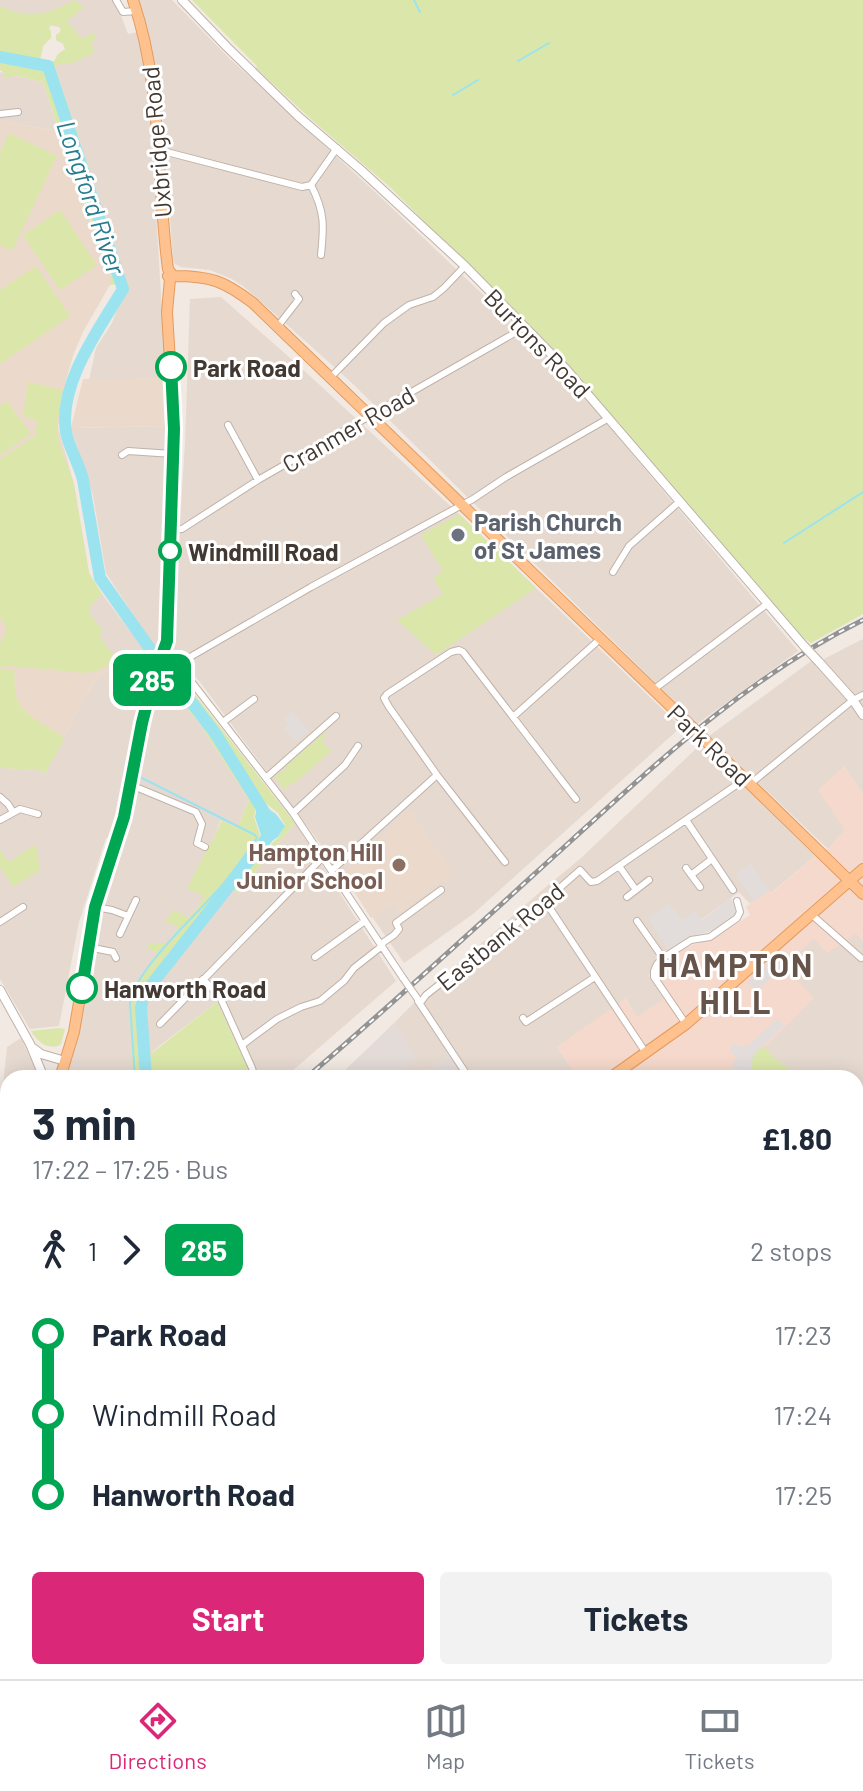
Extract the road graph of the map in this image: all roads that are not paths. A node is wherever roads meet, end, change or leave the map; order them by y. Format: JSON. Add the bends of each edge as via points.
{"nodes":[{"id":1,"x":116,"y":0,"type":"edge"},
{"id":2,"x":182,"y":0,"type":"edge"},
{"id":3,"x":134,"y":6,"type":"edge"},
{"id":4,"x":18,"y":112,"type":"dead end"},
{"id":5,"x":0,"y":114,"type":"edge"},
{"id":6,"x":337,"y":148,"type":"junction"},
{"id":7,"x":159,"y":150,"type":"junction"},
{"id":8,"x":311,"y":185,"type":"junction"},
{"id":9,"x":321,"y":255,"type":"dead end"},
{"id":10,"x":465,"y":266,"type":"junction"},
{"id":11,"x":172,"y":276,"type":"junction"},
{"id":12,"x":295,"y":294,"type":"dead end"},
{"id":13,"x":278,"y":326,"type":"junction"},
{"id":14,"x":525,"y":327,"type":"junction"},
{"id":15,"x":330,"y":378,"type":"junction"},
{"id":16,"x":370,"y":416,"type":"junction"},
{"id":17,"x":609,"y":418,"type":"junction"},
{"id":18,"x":228,"y":425,"type":"dead end"},
{"id":19,"x":173,"y":454,"type":"junction"},
{"id":20,"x":122,"y":455,"type":"dead end"},
{"id":21,"x":258,"y":480,"type":"junction"},
{"id":22,"x":679,"y":502,"type":"junction"},
{"id":23,"x":463,"y":504,"type":"junction"},
{"id":24,"x":171,"y":530,"type":"junction"},
{"id":25,"x":613,"y":572,"type":"dead end"},
{"id":26,"x":767,"y":604,"type":"junction"},
{"id":27,"x":600,"y":639,"type":"junction"},
{"id":28,"x":163,"y":653,"type":"junction"},
{"id":29,"x":178,"y":664,"type":"junction"},
{"id":30,"x":653,"y":690,"type":"junction"},
{"id":31,"x":863,"y":695,"type":"edge"},
{"id":32,"x":254,"y":699,"type":"dead end"},
{"id":33,"x":853,"y":700,"type":"junction"},
{"id":34,"x":863,"y":715,"type":"edge"},
{"id":35,"x":336,"y":716,"type":"dead end"},
{"id":36,"x":513,"y":717,"type":"junction"},
{"id":37,"x":223,"y":722,"type":"junction"},
{"id":38,"x":358,"y":746,"type":"dead end"},
{"id":39,"x":437,"y":775,"type":"junction"},
{"id":40,"x":267,"y":777,"type":"junction"},
{"id":41,"x":748,"y":782,"type":"junction"},
{"id":42,"x":131,"y":785,"type":"junction"},
{"id":43,"x":0,"y":797,"type":"edge"},
{"id":44,"x":576,"y":799,"type":"dead end"},
{"id":45,"x":13,"y":812,"type":"junction"},
{"id":46,"x":293,"y":813,"type":"junction"},
{"id":47,"x":38,"y":814,"type":"dead end"},
{"id":48,"x":0,"y":820,"type":"edge"},
{"id":49,"x":686,"y":820,"type":"junction"},
{"id":50,"x":205,"y":847,"type":"dead end"},
{"id":51,"x":323,"y":857,"type":"junction"},
{"id":52,"x":712,"y":859,"type":"junction"},
{"id":53,"x":505,"y":862,"type":"dead end"},
{"id":54,"x":619,"y":866,"type":"junction"},
{"id":55,"x":686,"y":868,"type":"dead end"},
{"id":56,"x":863,"y":869,"type":"edge"},
{"id":57,"x":332,"y":870,"type":"junction"},
{"id":58,"x":691,"y":875,"type":"junction"},
{"id":59,"x":649,"y":880,"type":"dead end"},
{"id":60,"x":850,"y":881,"type":"junction"},
{"id":61,"x":700,"y":887,"type":"dead end"},
{"id":62,"x":441,"y":890,"type":"dead end"},
{"id":63,"x":636,"y":890,"type":"junction"},
{"id":64,"x":733,"y":890,"type":"dead end"},
{"id":65,"x":863,"y":894,"type":"edge"},
{"id":66,"x":627,"y":897,"type":"dead end"},
{"id":67,"x":136,"y":900,"type":"dead end"},
{"id":68,"x":545,"y":901,"type":"junction"},
{"id":69,"x":737,"y":901,"type":"dead end"},
{"id":70,"x":23,"y":907,"type":"dead end"},
{"id":71,"x":95,"y":907,"type":"junction"},
{"id":72,"x":812,"y":915,"type":"junction"},
{"id":73,"x":128,"y":916,"type":"junction"},
{"id":74,"x":365,"y":921,"type":"junction"},
{"id":75,"x":637,"y":921,"type":"dead end"},
{"id":76,"x":0,"y":922,"type":"edge"},
{"id":77,"x":120,"y":934,"type":"dead end"},
{"id":78,"x":381,"y":945,"type":"junction"},
{"id":79,"x":88,"y":947,"type":"junction"},
{"id":80,"x":115,"y":952,"type":"dead end"},
{"id":81,"x":315,"y":957,"type":"dead end"},
{"id":82,"x":663,"y":958,"type":"junction"},
{"id":83,"x":861,"y":958,"type":"edge"},
{"id":84,"x":595,"y":977,"type":"junction"},
{"id":85,"x":203,"y":979,"type":"junction"},
{"id":86,"x":0,"y":990,"type":"edge"},
{"id":87,"x":418,"y":1001,"type":"junction"},
{"id":88,"x":523,"y":1018,"type":"dead end"},
{"id":89,"x":160,"y":1024,"type":"dead end"},
{"id":90,"x":686,"y":1024,"type":"junction"},
{"id":91,"x":30,"y":1044,"type":"junction"},
{"id":92,"x":242,"y":1045,"type":"junction"},
{"id":93,"x":646,"y":1053,"type":"junction"},
{"id":94,"x":65,"y":1061,"type":"junction"},
{"id":95,"x":41,"y":1070,"type":"edge"},
{"id":96,"x":62,"y":1070,"type":"edge"},
{"id":97,"x":252,"y":1070,"type":"edge"},
{"id":98,"x":464,"y":1070,"type":"edge"},
{"id":99,"x":622,"y":1070,"type":"edge"}],
"edges":[{"from":1,"to":3,"type":"street","name":"Uxbridge Road","via":[[123,12]]},
{"from":2,"to":6,"type":"street","name":"Burtons Road"},
{"from":3,"to":7,"type":"main road","name":"Uxbridge Road","via":[[148,51]]},
{"from":4,"to":5,"type":"street"},
{"from":6,"to":8,"type":"street"},
{"from":6,"to":10,"type":"street","name":"Burtons Road"},
{"from":7,"to":8,"type":"street"},
{"from":7,"to":11,"type":"main road","name":"Uxbridge Road"},
{"from":8,"to":9,"type":"street","via":[[324,226]]},
{"from":10,"to":14,"type":"street","name":"Burtons Road"},
{"from":10,"to":15,"type":"street","via":[[433,297],[409,305],[384,323]]},
{"from":11,"to":13,"type":"main road","name":"Park Road","via":[[199,276],[232,287]]},
{"from":11,"to":19,"type":"main road","name":"Uxbridge Road","via":[[167,312]]},
{"from":12,"to":13,"type":"street","via":[[299,299]]},
{"from":13,"to":15,"type":"main road","name":"Park Road"},
{"from":14,"to":16,"type":"street","name":"Cranmer Road"},
{"from":14,"to":17,"type":"street","name":"Burtons Road"},
{"from":15,"to":16,"type":"main road","name":"Park Road"},
{"from":16,"to":21,"type":"street","name":"Cranmer Road"},
{"from":16,"to":23,"type":"main road","name":"Park Road"},
{"from":17,"to":22,"type":"street","name":"Burtons Road"},
{"from":17,"to":23,"type":"street"},
{"from":18,"to":21,"type":"street"},
{"from":19,"to":20,"type":"street"},
{"from":19,"to":24,"type":"main road","name":"Uxbridge Road"},
{"from":21,"to":24,"type":"street","name":"Cranmer Road","via":[[182,529]]},
{"from":22,"to":25,"type":"street","via":[[629,546]]},
{"from":22,"to":26,"type":"street","name":"Burtons Road"},
{"from":23,"to":27,"type":"main road","name":"Park Road"},
{"from":23,"to":29,"type":"street"},
{"from":24,"to":28,"type":"main road","name":"Uxbridge Road"},
{"from":26,"to":30,"type":"street"},
{"from":26,"to":33,"type":"street","name":"Burtons Road","bridge":true},
{"from":27,"to":30,"type":"main road","name":"Park Road"},
{"from":27,"to":36,"type":"street"},
{"from":28,"to":29,"type":"street"},
{"from":28,"to":42,"type":"main road","name":"Uxbridge Road"},
{"from":29,"to":37,"type":"street"},
{"from":30,"to":41,"type":"main road","name":"Park Road","bridge":true},
{"from":31,"to":33,"type":"street"},
{"from":32,"to":37,"type":"street"},
{"from":33,"to":34,"type":"street","name":"Burtons Road"},
{"from":33,"to":41,"type":"street"},
{"from":35,"to":40,"type":"street"},
{"from":36,"to":39,"type":"street","via":[[459,650],[391,691],[384,698]]},
{"from":36,"to":44,"type":"street"},
{"from":37,"to":40,"type":"street"},
{"from":38,"to":46,"type":"street"},
{"from":39,"to":53,"type":"street"},
{"from":39,"to":57,"type":"street"},
{"from":40,"to":46,"type":"street"},
{"from":41,"to":49,"type":"street"},
{"from":41,"to":60,"type":"main road","name":"Park Road"},
{"from":42,"to":50,"type":"street","via":[[196,812],[202,824],[197,843]]},
{"from":42,"to":71,"type":"main road","name":"Uxbridge Road"},
{"from":43,"to":45,"type":"street"},
{"from":45,"to":47,"type":"street"},
{"from":45,"to":48,"type":"street"},
{"from":46,"to":51,"type":"street"},
{"from":49,"to":52,"type":"street"},
{"from":49,"to":54,"type":"street"},
{"from":51,"to":57,"type":"street"},
{"from":51,"to":85,"type":"street"},
{"from":52,"to":58,"type":"street"},
{"from":52,"to":64,"type":"street"},
{"from":54,"to":63,"type":"street"},
{"from":54,"to":68,"type":"street","name":"Eastbank Road","via":[[591,882],[580,870]]},
{"from":55,"to":58,"type":"street"},
{"from":56,"to":60,"type":"main road"},
{"from":57,"to":74,"type":"street"},
{"from":58,"to":61,"type":"street"},
{"from":59,"to":63,"type":"street"},
{"from":60,"to":65,"type":"main road","name":"Park Road"},
{"from":60,"to":72,"type":"main road"},
{"from":62,"to":78,"type":"street","via":[[396,923],[399,929]]},
{"from":63,"to":66,"type":"street"},
{"from":67,"to":73,"type":"street"},
{"from":68,"to":84,"type":"street"},
{"from":68,"to":87,"type":"street","name":"Eastbank Road"},
{"from":69,"to":82,"type":"street","via":[[737,918]]},
{"from":70,"to":76,"type":"street"},
{"from":71,"to":73,"type":"street"},
{"from":71,"to":79,"type":"main road","name":"Uxbridge Road"},
{"from":72,"to":83,"type":"street"},
{"from":72,"to":90,"type":"main road"},
{"from":73,"to":77,"type":"street"},
{"from":74,"to":78,"type":"street"},
{"from":74,"to":81,"type":"street"},
{"from":75,"to":82,"type":"street"},
{"from":78,"to":87,"type":"street","bridge":true},
{"from":78,"to":92,"type":"street","via":[[320,1001],[277,1019]]},
{"from":79,"to":80,"type":"street"},
{"from":79,"to":94,"type":"main road","name":"Uxbridge Road"},
{"from":82,"to":90,"type":"street","via":[[654,977]]},
{"from":84,"to":88,"type":"street","via":[[526,1022]]},
{"from":84,"to":93,"type":"street"},
{"from":85,"to":89,"type":"street"},
{"from":85,"to":92,"type":"street","via":[[220,997]]},
{"from":86,"to":91,"type":"street"},
{"from":87,"to":98,"type":"street"},
{"from":90,"to":93,"type":"main road"},
{"from":91,"to":94,"type":"street","via":[[41,1054]]},
{"from":91,"to":95,"type":"street"},
{"from":92,"to":97,"type":"street"},
{"from":93,"to":99,"type":"main road"},
{"from":94,"to":96,"type":"main road","name":"Uxbridge Road"}]}
